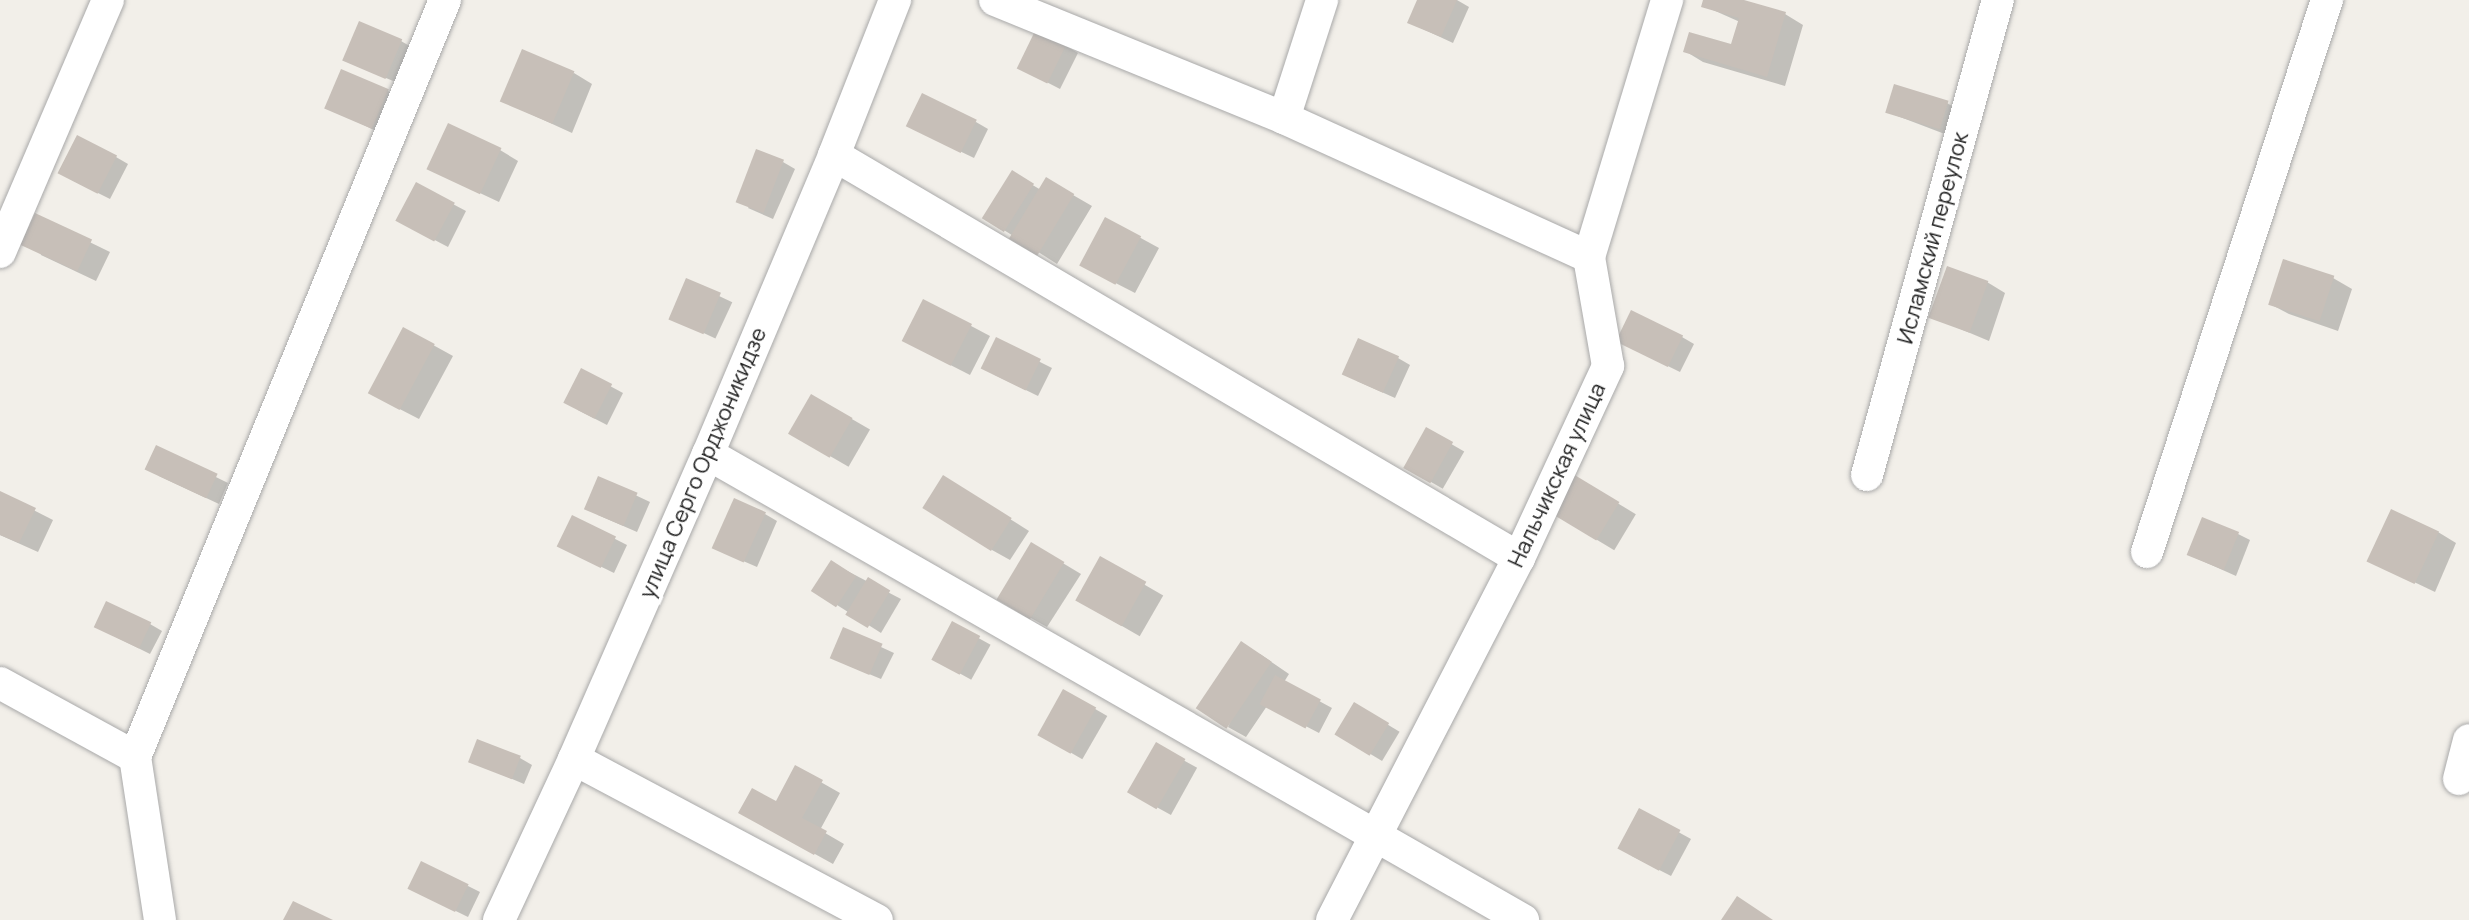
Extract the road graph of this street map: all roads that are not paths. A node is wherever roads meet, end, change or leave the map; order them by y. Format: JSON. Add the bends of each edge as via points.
{"nodes":[{"id":1,"x":108,"y":0,"type":"edge"},
{"id":2,"x":445,"y":0,"type":"edge"},
{"id":3,"x":895,"y":0,"type":"edge"},
{"id":4,"x":995,"y":0,"type":"edge"},
{"id":5,"x":1322,"y":0,"type":"edge"},
{"id":6,"x":1667,"y":0,"type":"edge"},
{"id":7,"x":1998,"y":0,"type":"edge"},
{"id":8,"x":2327,"y":0,"type":"edge"},
{"id":9,"x":1284,"y":118,"type":"junction"},
{"id":10,"x":834,"y":155,"type":"junction"},
{"id":11,"x":0,"y":252,"type":"edge"},
{"id":12,"x":1589,"y":257,"type":"junction"},
{"id":13,"x":708,"y":454,"type":"junction"},
{"id":14,"x":1867,"y":475,"type":"dead end"},
{"id":15,"x":2147,"y":552,"type":"dead end"},
{"id":16,"x":1519,"y":558,"type":"junction"},
{"id":17,"x":0,"y":683,"type":"edge"},
{"id":18,"x":2469,"y":740,"type":"edge"},
{"id":19,"x":135,"y":757,"type":"junction"},
{"id":20,"x":574,"y":759,"type":"junction"},
{"id":21,"x":2459,"y":779,"type":"dead end"},
{"id":22,"x":1373,"y":836,"type":"junction"},
{"id":23,"x":160,"y":920,"type":"edge"},
{"id":24,"x":499,"y":920,"type":"edge"},
{"id":25,"x":877,"y":920,"type":"edge"},
{"id":26,"x":1332,"y":920,"type":"edge"},
{"id":27,"x":1523,"y":920,"type":"edge"}],
"edges":[{"from":1,"to":11,"type":"street"},
{"from":2,"to":19,"type":"street"},
{"from":3,"to":10,"type":"street","name":"улица Серго Орджоникидзе"},
{"from":4,"to":9,"type":"street"},
{"from":5,"to":9,"type":"street"},
{"from":6,"to":12,"type":"street","name":"Нальчикская улица"},
{"from":7,"to":14,"type":"street","name":"Исламский переулок"},
{"from":8,"to":15,"type":"street"},
{"from":9,"to":12,"type":"street"},
{"from":10,"to":13,"type":"street","name":"улица Серго Орджоникидзе"},
{"from":10,"to":16,"type":"street"},
{"from":12,"to":16,"type":"street","name":"Нальчикская улица","via":[[1608,366]]},
{"from":13,"to":20,"type":"street","name":"улица Серго Орджоникидзе"},
{"from":13,"to":22,"type":"street"},
{"from":16,"to":22,"type":"street","name":"Нальчикская улица"},
{"from":17,"to":19,"type":"street"},
{"from":18,"to":21,"type":"street"},
{"from":19,"to":23,"type":"street"},
{"from":20,"to":24,"type":"street","name":"улица Серго Орджоникидзе"},
{"from":20,"to":25,"type":"street"},
{"from":22,"to":26,"type":"street","name":"Нальчикская улица"},
{"from":22,"to":27,"type":"street"}]}
